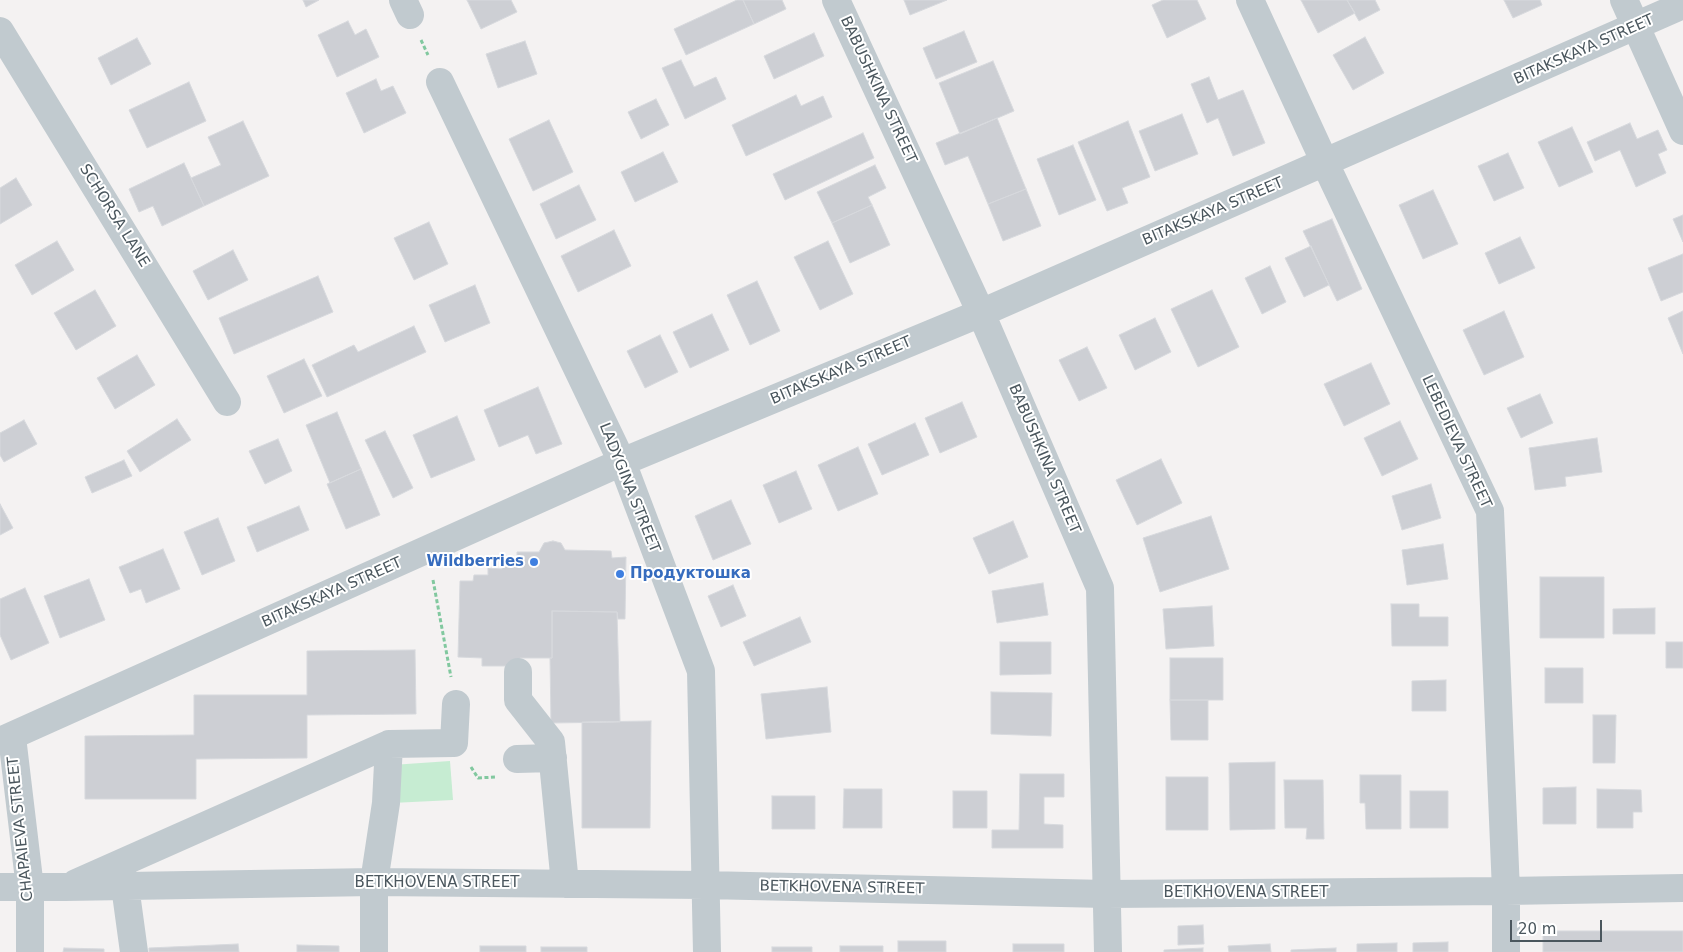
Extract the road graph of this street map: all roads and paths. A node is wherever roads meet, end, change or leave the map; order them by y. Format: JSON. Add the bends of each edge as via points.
{"nodes":[{"id":1,"x":836,"y":0,"type":"edge"},
{"id":2,"x":1250,"y":0,"type":"edge"},
{"id":3,"x":1624,"y":0,"type":"edge"},
{"id":4,"x":1683,"y":6,"type":"edge"},
{"id":5,"x":406,"y":7,"type":"edge"},
{"id":6,"x":1636,"y":27,"type":"junction"},
{"id":7,"x":0,"y":31,"type":"edge"},
{"id":8,"x":440,"y":82,"type":"joint"},
{"id":9,"x":1683,"y":131,"type":"edge"},
{"id":10,"x":1325,"y":163,"type":"junction"},
{"id":11,"x":981,"y":313,"type":"junction"},
{"id":12,"x":227,"y":402,"type":"dead end"},
{"id":13,"x":622,"y":462,"type":"junction"},
{"id":14,"x":428,"y":550,"type":"junction"},
{"id":15,"x":518,"y":672,"type":"dead end"},
{"id":16,"x":456,"y":704,"type":"joint"},
{"id":17,"x":6,"y":739,"type":"edge"},
{"id":18,"x":389,"y":744,"type":"junction"},
{"id":19,"x":553,"y":758,"type":"junction"},
{"id":20,"x":517,"y":760,"type":"dead end"},
{"id":21,"x":374,"y":882,"type":"junction"},
{"id":22,"x":565,"y":884,"type":"junction"},
{"id":23,"x":705,"y":885,"type":"junction"},
{"id":24,"x":125,"y":886,"type":"junction"},
{"id":25,"x":0,"y":887,"type":"edge"},
{"id":26,"x":65,"y":887,"type":"junction"},
{"id":27,"x":30,"y":888,"type":"junction"},
{"id":28,"x":1683,"y":888,"type":"edge"},
{"id":29,"x":1506,"y":892,"type":"junction"},
{"id":30,"x":1106,"y":894,"type":"junction"},
{"id":31,"x":30,"y":952,"type":"edge"},
{"id":32,"x":134,"y":952,"type":"edge"},
{"id":33,"x":374,"y":952,"type":"edge"},
{"id":34,"x":707,"y":952,"type":"edge"},
{"id":35,"x":1108,"y":952,"type":"edge"},
{"id":36,"x":1506,"y":952,"type":"edge"}],
"edges":[{"from":1,"to":11,"type":"street","name":"BABUSHKINA STREET"},
{"from":2,"to":10,"type":"street","name":"LEBEDIEVA STREET"},
{"from":3,"to":6,"type":"street"},
{"from":4,"to":6,"type":"street","name":"BITAKSKAYA STREET"},
{"from":5,"to":8,"type":"path"},
{"from":6,"to":9,"type":"street"},
{"from":6,"to":10,"type":"street","name":"BITAKSKAYA STREET"},
{"from":7,"to":12,"type":"street","name":"SCHORSA LANE"},
{"from":8,"to":13,"type":"street","name":"LADYGINA STREET"},
{"from":10,"to":11,"type":"street","name":"BITAKSKAYA STREET"},
{"from":10,"to":29,"type":"street","name":"LEBEDIEVA STREET","via":[[1490,511]]},
{"from":11,"to":13,"type":"street","name":"BITAKSKAYA STREET"},
{"from":11,"to":30,"type":"street","name":"BABUSHKINA STREET","via":[[1100,588]]},
{"from":13,"to":14,"type":"street","name":"BITAKSKAYA STREET"},
{"from":13,"to":23,"type":"street","name":"LADYGINA STREET","via":[[701,671]]},
{"from":14,"to":16,"type":"path"},
{"from":14,"to":17,"type":"street","name":"BITAKSKAYA STREET"},
{"from":15,"to":19,"type":"street","via":[[518,700],[551,742]]},
{"from":16,"to":18,"type":"street","via":[[454,743]]},
{"from":17,"to":27,"type":"street","name":"CHAPAIEVA STREET"},
{"from":18,"to":21,"type":"street","via":[[386,803]]},
{"from":18,"to":26,"type":"street"},
{"from":19,"to":20,"type":"street"},
{"from":19,"to":22,"type":"street"},
{"from":21,"to":22,"type":"street","name":"BETKHOVENA STREET"},
{"from":21,"to":24,"type":"street","name":"BETKHOVENA STREET"},
{"from":21,"to":33,"type":"street"},
{"from":22,"to":23,"type":"street","name":"BETKHOVENA STREET"},
{"from":23,"to":30,"type":"street","name":"BETKHOVENA STREET"},
{"from":23,"to":34,"type":"street","name":"LADYGINA STREET"},
{"from":24,"to":26,"type":"street","name":"BETKHOVENA STREET"},
{"from":24,"to":32,"type":"street"},
{"from":25,"to":27,"type":"street","name":"BETKHOVENA STREET"},
{"from":26,"to":27,"type":"street","name":"BETKHOVENA STREET"},
{"from":27,"to":31,"type":"street","name":"CHAPAIEVA STREET"},
{"from":28,"to":29,"type":"street","name":"BETKHOVENA STREET"},
{"from":29,"to":30,"type":"street","name":"BETKHOVENA STREET"},
{"from":29,"to":36,"type":"street","name":"LEBEDIEVA STREET"},
{"from":30,"to":35,"type":"street","name":"BABUSHKINA STREET"}]}
